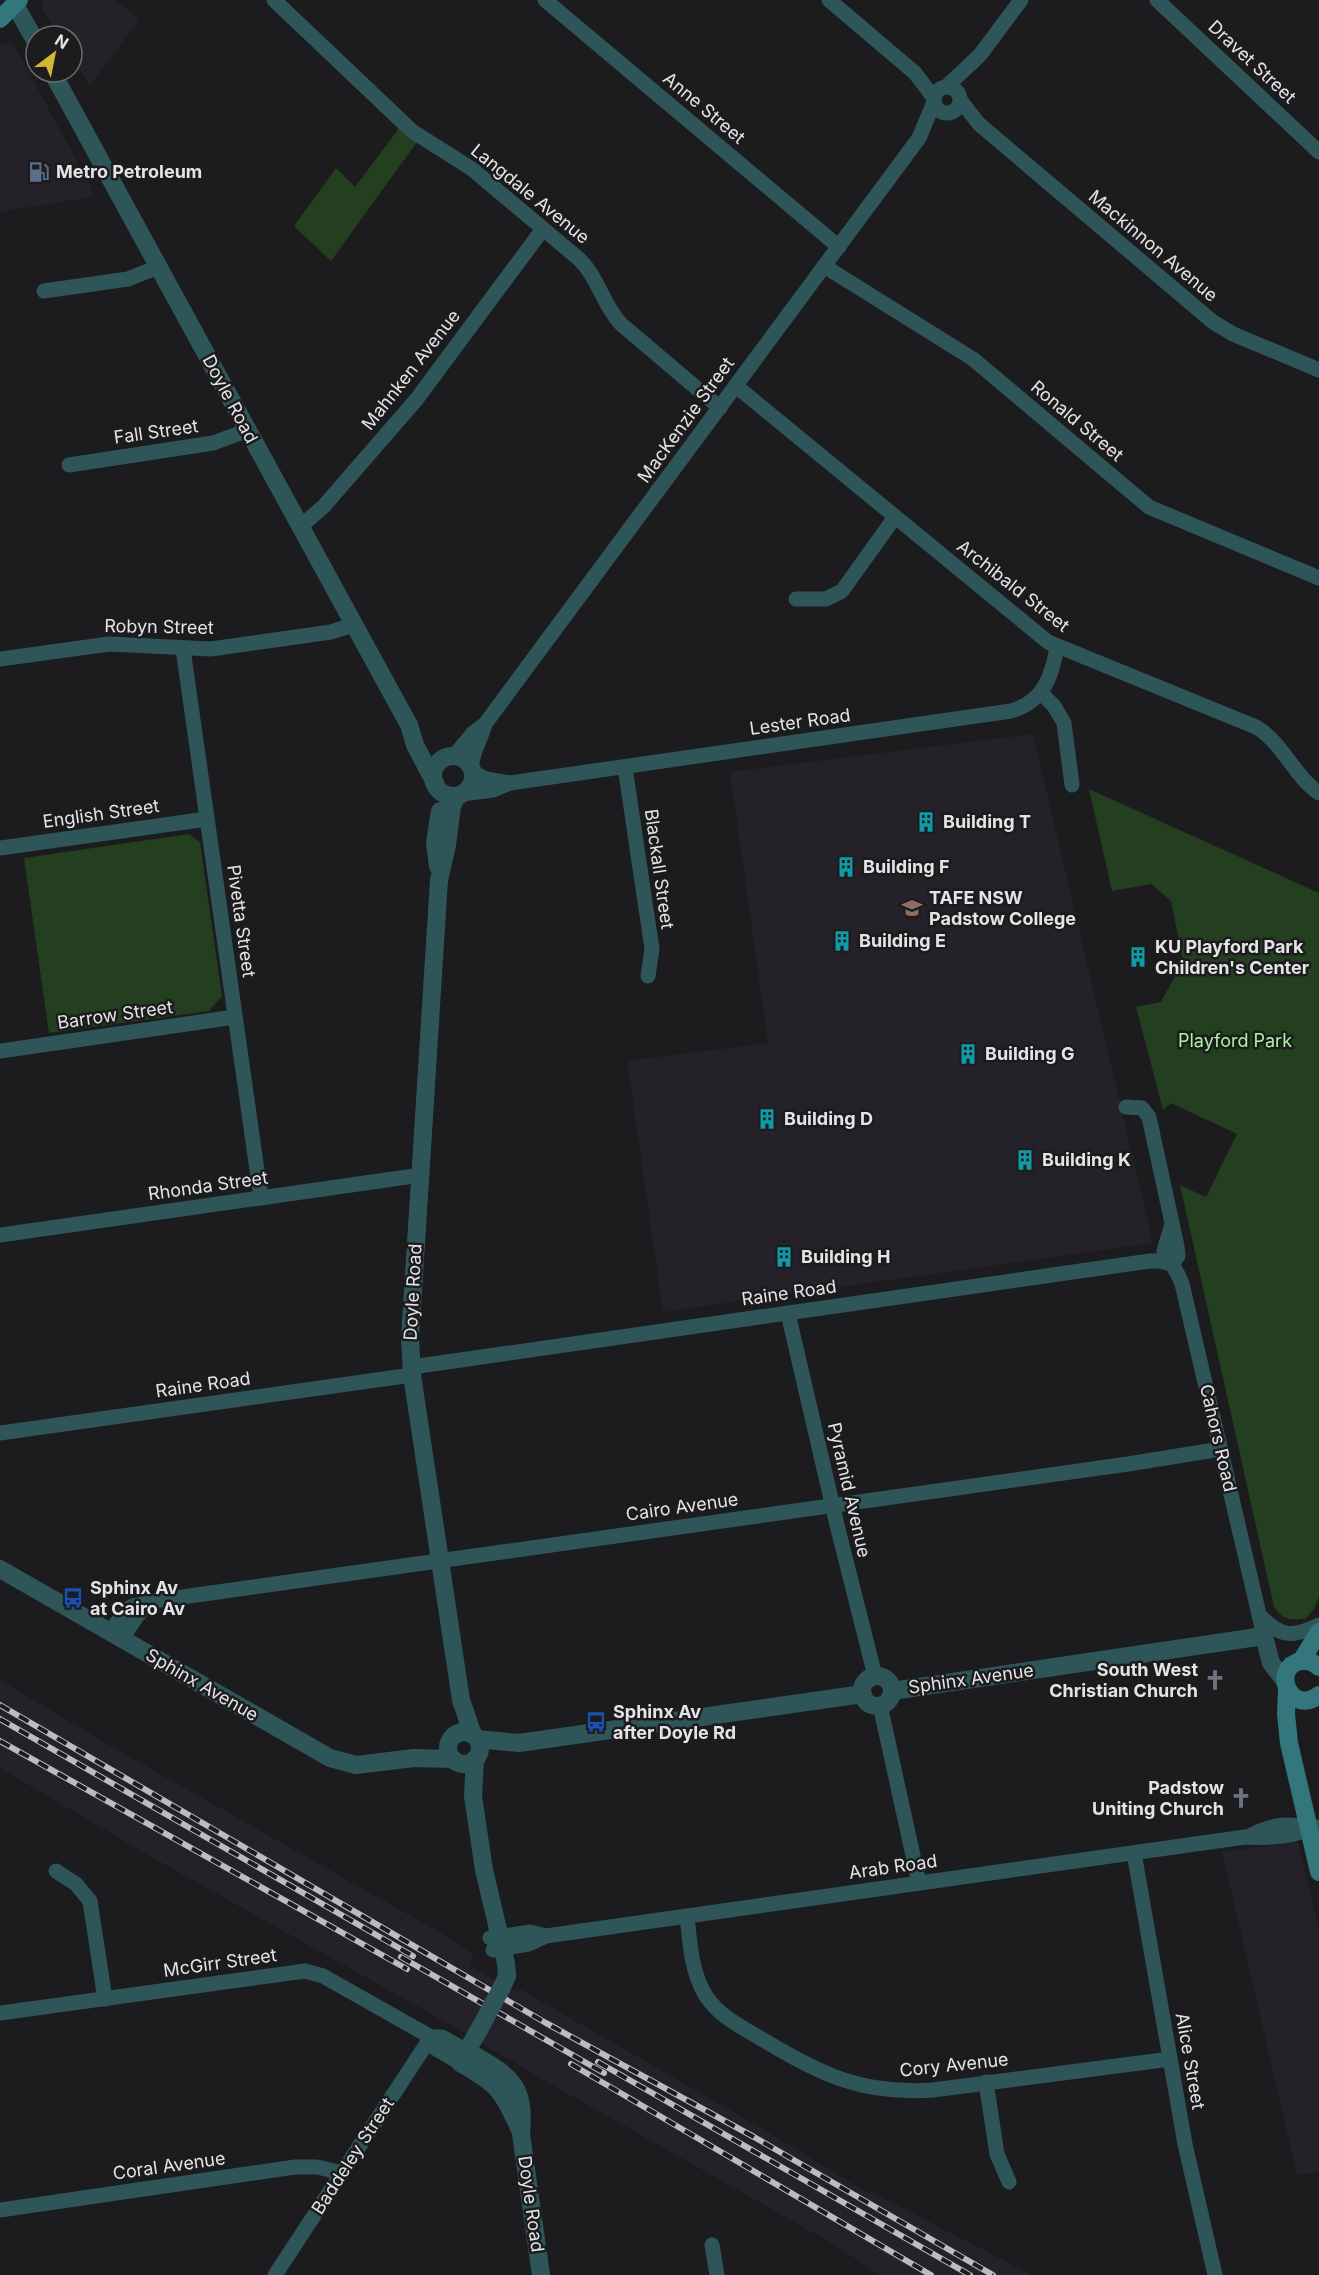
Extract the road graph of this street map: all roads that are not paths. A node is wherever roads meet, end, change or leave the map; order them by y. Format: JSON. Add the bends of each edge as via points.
{"nodes":[{"id":1,"x":274,"y":0,"type":"edge"},
{"id":2,"x":545,"y":0,"type":"edge"},
{"id":3,"x":829,"y":0,"type":"edge"},
{"id":4,"x":1021,"y":0,"type":"edge"},
{"id":5,"x":1157,"y":0,"type":"edge"},
{"id":6,"x":16,"y":2,"type":"edge"},
{"id":7,"x":0,"y":19,"type":"edge"},
{"id":8,"x":27,"y":24,"type":"edge"},
{"id":9,"x":980,"y":55,"type":"junction"},
{"id":10,"x":59,"y":84,"type":"edge"},
{"id":11,"x":940,"y":93,"type":"junction"},
{"id":12,"x":956,"y":106,"type":"junction"},
{"id":13,"x":919,"y":138,"type":"junction"},
{"id":14,"x":1319,"y":152,"type":"edge"},
{"id":15,"x":543,"y":229,"type":"junction"},
{"id":16,"x":839,"y":247,"type":"junction"},
{"id":17,"x":824,"y":266,"type":"junction"},
{"id":18,"x":158,"y":267,"type":"junction"},
{"id":19,"x":44,"y":291,"type":"dead end"},
{"id":20,"x":1319,"y":370,"type":"edge"},
{"id":21,"x":736,"y":386,"type":"junction"},
{"id":22,"x":720,"y":408,"type":"junction"},
{"id":23,"x":246,"y":431,"type":"junction"},
{"id":24,"x":69,"y":465,"type":"dead end"},
{"id":25,"x":895,"y":517,"type":"junction"},
{"id":26,"x":300,"y":527,"type":"junction"},
{"id":27,"x":1319,"y":578,"type":"edge"},
{"id":28,"x":796,"y":599,"type":"dead end"},
{"id":29,"x":353,"y":625,"type":"junction"},
{"id":30,"x":1057,"y":647,"type":"junction"},
{"id":31,"x":183,"y":649,"type":"junction"},
{"id":32,"x":0,"y":659,"type":"edge"},
{"id":33,"x":1041,"y":693,"type":"junction"},
{"id":34,"x":485,"y":724,"type":"junction"},
{"id":35,"x":409,"y":725,"type":"junction"},
{"id":36,"x":451,"y":757,"type":"junction"},
{"id":37,"x":625,"y":767,"type":"junction"},
{"id":38,"x":472,"y":769,"type":"junction"},
{"id":39,"x":510,"y":783,"type":"junction"},
{"id":40,"x":1072,"y":785,"type":"dead end"},
{"id":41,"x":448,"y":791,"type":"junction"},
{"id":42,"x":1319,"y":793,"type":"edge"},
{"id":43,"x":207,"y":819,"type":"junction"},
{"id":44,"x":0,"y":848,"type":"edge"},
{"id":45,"x":648,"y":976,"type":"dead end"},
{"id":46,"x":235,"y":1017,"type":"junction"},
{"id":47,"x":0,"y":1051,"type":"edge"},
{"id":48,"x":1126,"y":1107,"type":"dead end"},
{"id":49,"x":421,"y":1175,"type":"junction"},
{"id":50,"x":261,"y":1198,"type":"junction"},
{"id":51,"x":0,"y":1235,"type":"edge"},
{"id":52,"x":1171,"y":1264,"type":"junction"},
{"id":53,"x":788,"y":1313,"type":"junction"},
{"id":54,"x":412,"y":1371,"type":"junction"},
{"id":55,"x":0,"y":1433,"type":"edge"},
{"id":56,"x":1221,"y":1449,"type":"junction"},
{"id":57,"x":833,"y":1505,"type":"junction"},
{"id":58,"x":440,"y":1560,"type":"junction"},
{"id":59,"x":0,"y":1569,"type":"edge"},
{"id":60,"x":1259,"y":1615,"type":"junction"},
{"id":61,"x":1319,"y":1625,"type":"edge"},
{"id":62,"x":1319,"y":1632,"type":"edge"},
{"id":63,"x":116,"y":1635,"type":"junction"},
{"id":64,"x":1264,"y":1636,"type":"junction"},
{"id":65,"x":1298,"y":1663,"type":"junction"},
{"id":66,"x":1319,"y":1667,"type":"edge"},
{"id":67,"x":875,"y":1676,"type":"junction"},
{"id":68,"x":1286,"y":1685,"type":"junction"},
{"id":69,"x":892,"y":1690,"type":"junction"},
{"id":70,"x":863,"y":1694,"type":"junction"},
{"id":71,"x":1314,"y":1698,"type":"edge"},
{"id":72,"x":460,"y":1700,"type":"junction"},
{"id":73,"x":880,"y":1705,"type":"junction"},
{"id":74,"x":453,"y":1737,"type":"junction"},
{"id":75,"x":1289,"y":1743,"type":"junction"},
{"id":76,"x":475,"y":1748,"type":"junction"},
{"id":77,"x":414,"y":1758,"type":"junction"},
{"id":78,"x":455,"y":1760,"type":"junction"},
{"id":79,"x":473,"y":1796,"type":"junction"},
{"id":80,"x":1314,"y":1827,"type":"edge"},
{"id":81,"x":1134,"y":1853,"type":"junction"},
{"id":82,"x":56,"y":1871,"type":"dead end"},
{"id":83,"x":1319,"y":1872,"type":"edge"},
{"id":84,"x":919,"y":1883,"type":"junction"},
{"id":85,"x":687,"y":1916,"type":"junction"},
{"id":86,"x":496,"y":1943,"type":"junction"},
{"id":87,"x":105,"y":1999,"type":"junction"},
{"id":88,"x":0,"y":2013,"type":"edge"},
{"id":89,"x":431,"y":2037,"type":"junction"},
{"id":90,"x":463,"y":2057,"type":"junction"},
{"id":91,"x":1170,"y":2059,"type":"junction"},
{"id":92,"x":986,"y":2082,"type":"junction"},
{"id":93,"x":343,"y":2173,"type":"junction"},
{"id":94,"x":1009,"y":2182,"type":"dead end"},
{"id":95,"x":0,"y":2210,"type":"edge"},
{"id":96,"x":712,"y":2245,"type":"dead end"},
{"id":97,"x":274,"y":2275,"type":"edge"},
{"id":98,"x":541,"y":2275,"type":"edge"},
{"id":99,"x":717,"y":2275,"type":"edge"},
{"id":100,"x":1215,"y":2275,"type":"edge"}],
"edges":[{"from":1,"to":15,"type":"street","name":"Langdale Avenue","via":[[412,131],[472,169]]},
{"from":2,"to":16,"type":"street","name":"Anne Street"},
{"from":3,"to":11,"type":"street"},
{"from":4,"to":9,"type":"street","name":"MacKenzie Street"},
{"from":5,"to":14,"type":"street","name":"Dravet Street"},
{"from":6,"to":7,"type":"main road"},
{"from":6,"to":8,"type":"street"},
{"from":9,"to":11,"type":"street","name":"MacKenzie Street"},
{"from":9,"to":12,"type":"street","name":"MacKenzie Street"},
{"from":10,"to":18,"type":"street","name":"Doyle Road"},
{"from":11,"to":12,"type":"street","via":[[957,90]]},
{"from":11,"to":12,"type":"street","via":[[941,112]]},
{"from":11,"to":13,"type":"street","name":"MacKenzie Street"},
{"from":12,"to":13,"type":"street","name":"MacKenzie Street"},
{"from":12,"to":20,"type":"street","name":"Mackinnon Avenue","via":[[1221,328]]},
{"from":13,"to":16,"type":"street","name":"MacKenzie Street"},
{"from":15,"to":22,"type":"street","name":"Langdale Avenue","via":[[586,266],[615,318]]},
{"from":15,"to":26,"type":"street","name":"Mahnken Avenue","via":[[416,400],[324,506]]},
{"from":16,"to":17,"type":"street","name":"MacKenzie Street"},
{"from":17,"to":21,"type":"street","name":"MacKenzie Street"},
{"from":17,"to":27,"type":"street","name":"Ronald Street","via":[[967,354],[1149,507]]},
{"from":18,"to":19,"type":"street","via":[[128,279]]},
{"from":18,"to":23,"type":"street","name":"Doyle Road"},
{"from":21,"to":22,"type":"street","name":"MacKenzie Street"},
{"from":21,"to":25,"type":"street","name":"Archibald Street"},
{"from":22,"to":34,"type":"street","name":"MacKenzie Street"},
{"from":23,"to":24,"type":"street","name":"Fall Street","via":[[213,443]]},
{"from":23,"to":26,"type":"street","name":"Doyle Road"},
{"from":25,"to":28,"type":"street","via":[[842,591],[826,599]]},
{"from":25,"to":30,"type":"street","name":"Archibald Street"},
{"from":26,"to":29,"type":"street","name":"Doyle Road"},
{"from":29,"to":31,"type":"street","name":"Robyn Street","via":[[330,632]]},
{"from":29,"to":35,"type":"street","name":"Doyle Road"},
{"from":30,"to":33,"type":"street","via":[[1052,672]]},
{"from":30,"to":42,"type":"street","name":"Archibald Street","via":[[1256,727]]},
{"from":31,"to":32,"type":"street","name":"Robyn Street","via":[[109,644]]},
{"from":31,"to":43,"type":"street","name":"Pivetta Street"},
{"from":33,"to":37,"type":"street","name":"Lester Road","via":[[1025,706],[1002,713]]},
{"from":33,"to":40,"type":"street","via":[[1064,723]]},
{"from":34,"to":36,"type":"street","name":"MacKenzie Street"},
{"from":34,"to":38,"type":"street","name":"MacKenzie Street","via":[[474,751]]},
{"from":35,"to":36,"type":"street","name":"Doyle Road","via":[[436,752]]},
{"from":35,"to":41,"type":"street","name":"Doyle Road","via":[[415,745]]},
{"from":36,"to":38,"type":"street","via":[[463,759]]},
{"from":36,"to":41,"type":"street","via":[[435,768]]},
{"from":37,"to":39,"type":"street","name":"Lester Road"},
{"from":37,"to":45,"type":"street","name":"Blackall Street","via":[[652,949]]},
{"from":38,"to":39,"type":"street","name":"Lester Road","via":[[486,779]]},
{"from":38,"to":41,"type":"street","via":[[471,785]]},
{"from":39,"to":41,"type":"street","name":"Lester Road","via":[[493,790]]},
{"from":41,"to":49,"type":"street","name":"Doyle Road","via":[[450,812],[439,880]]},
{"from":43,"to":44,"type":"street","name":"English Street"},
{"from":43,"to":46,"type":"street","name":"Pivetta Street"},
{"from":46,"to":47,"type":"street","name":"Barrow Street"},
{"from":46,"to":50,"type":"street","name":"Pivetta Street"},
{"from":48,"to":52,"type":"street","via":[[1142,1108],[1149,1118],[1178,1256]]},
{"from":49,"to":50,"type":"street","name":"Rhonda Street"},
{"from":49,"to":54,"type":"street","name":"Doyle Road","via":[[410,1338]]},
{"from":50,"to":51,"type":"street","name":"Rhonda Street"},
{"from":52,"to":53,"type":"street","name":"Raine Road","via":[[1150,1261]]},
{"from":52,"to":56,"type":"street","name":"Cahors Road","via":[[1182,1284]]},
{"from":53,"to":54,"type":"street","name":"Raine Road"},
{"from":53,"to":57,"type":"street","name":"Pyramid Avenue"},
{"from":54,"to":55,"type":"street","name":"Raine Road"},
{"from":54,"to":58,"type":"street","name":"Doyle Road"},
{"from":56,"to":57,"type":"street","name":"Cairo Avenue"},
{"from":56,"to":60,"type":"street","name":"Cahors Road"},
{"from":57,"to":58,"type":"street","name":"Cairo Avenue"},
{"from":57,"to":67,"type":"street","name":"Pyramid Avenue"},
{"from":58,"to":63,"type":"street","name":"Cairo Avenue","via":[[148,1604]]},
{"from":58,"to":72,"type":"street","name":"Doyle Road"},
{"from":59,"to":63,"type":"street","name":"Sphinx Avenue"},
{"from":60,"to":61,"type":"street","via":[[1282,1633],[1300,1633]]},
{"from":60,"to":64,"type":"street","name":"Cahors Road"},
{"from":62,"to":65,"type":"main road"},
{"from":63,"to":77,"type":"street","name":"Sphinx Avenue","via":[[330,1758],[356,1765]]},
{"from":64,"to":65,"type":"street","via":[[1281,1655]]},
{"from":64,"to":68,"type":"street","name":"Cahors Road","via":[[1271,1663]]},
{"from":64,"to":69,"type":"street","name":"Sphinx Avenue"},
{"from":65,"to":66,"type":"main road","via":[[1309,1661]]},
{"from":65,"to":68,"type":"main road","via":[[1287,1673]]},
{"from":67,"to":69,"type":"street","via":[[888,1681]]},
{"from":67,"to":70,"type":"street","via":[[866,1680]]},
{"from":68,"to":71,"type":"main road","via":[[1295,1698]]},
{"from":68,"to":75,"type":"main road"},
{"from":69,"to":73,"type":"street","via":[[888,1700]]},
{"from":70,"to":73,"type":"street","via":[[871,1704]]},
{"from":70,"to":76,"type":"street"},
{"from":71,"to":75,"type":"main road","via":[[1296,1719]]},
{"from":72,"to":74,"type":"street","name":"Doyle Road"},
{"from":72,"to":76,"type":"street","name":"Doyle Road"},
{"from":73,"to":84,"type":"street"},
{"from":74,"to":76,"type":"street","via":[[461,1732]]},
{"from":74,"to":77,"type":"street","name":"Sphinx Avenue"},
{"from":74,"to":78,"type":"street","via":[[448,1746]]},
{"from":75,"to":80,"type":"main road"},
{"from":76,"to":78,"type":"street","via":[[465,1764]]},
{"from":76,"to":79,"type":"street","name":"Doyle Road"},
{"from":77,"to":78,"type":"street","name":"Sphinx Avenue"},
{"from":78,"to":79,"type":"street","name":"Doyle Road"},
{"from":79,"to":86,"type":"street","name":"Doyle Road","via":[[483,1870],[483,1902]]},
{"from":80,"to":81,"type":"street","name":"Arab Road","via":[[1273,1838],[1245,1837]]},
{"from":80,"to":83,"type":"main road"},
{"from":81,"to":84,"type":"street","name":"Arab Road"},
{"from":81,"to":91,"type":"street","name":"Alice Street"},
{"from":82,"to":87,"type":"street","via":[[76,1884],[90,1901]]},
{"from":84,"to":85,"type":"street","name":"Arab Road"},
{"from":85,"to":86,"type":"street","name":"Arab Road","via":[[546,1936],[529,1944]]},
{"from":85,"to":92,"type":"street","name":"Cory Avenue","via":[[694,1968],[711,2002],[730,2020],[799,2061],[840,2080],[886,2090],[933,2090]]},
{"from":86,"to":90,"type":"street","bridge":true,"via":[[507,1970]]},
{"from":87,"to":88,"type":"street","name":"McGirr Street"},
{"from":87,"to":89,"type":"street","name":"McGirr Street","via":[[305,1971],[323,1976]]},
{"from":89,"to":90,"type":"street","name":"Doyle Road","via":[[442,2037]]},
{"from":89,"to":93,"type":"street","name":"Baddeley Street"},
{"from":90,"to":98,"type":"street","name":"Doyle Road","via":[[502,2072],[522,2101],[521,2134]]},
{"from":91,"to":92,"type":"street","name":"Cory Avenue"},
{"from":91,"to":100,"type":"street","name":"Alice Street"},
{"from":92,"to":94,"type":"street","via":[[997,2154]]},
{"from":93,"to":95,"type":"street","name":"Coral Avenue","via":[[295,2167]]},
{"from":93,"to":97,"type":"street","name":"Baddeley Street"},
{"from":96,"to":99,"type":"street"}]}
